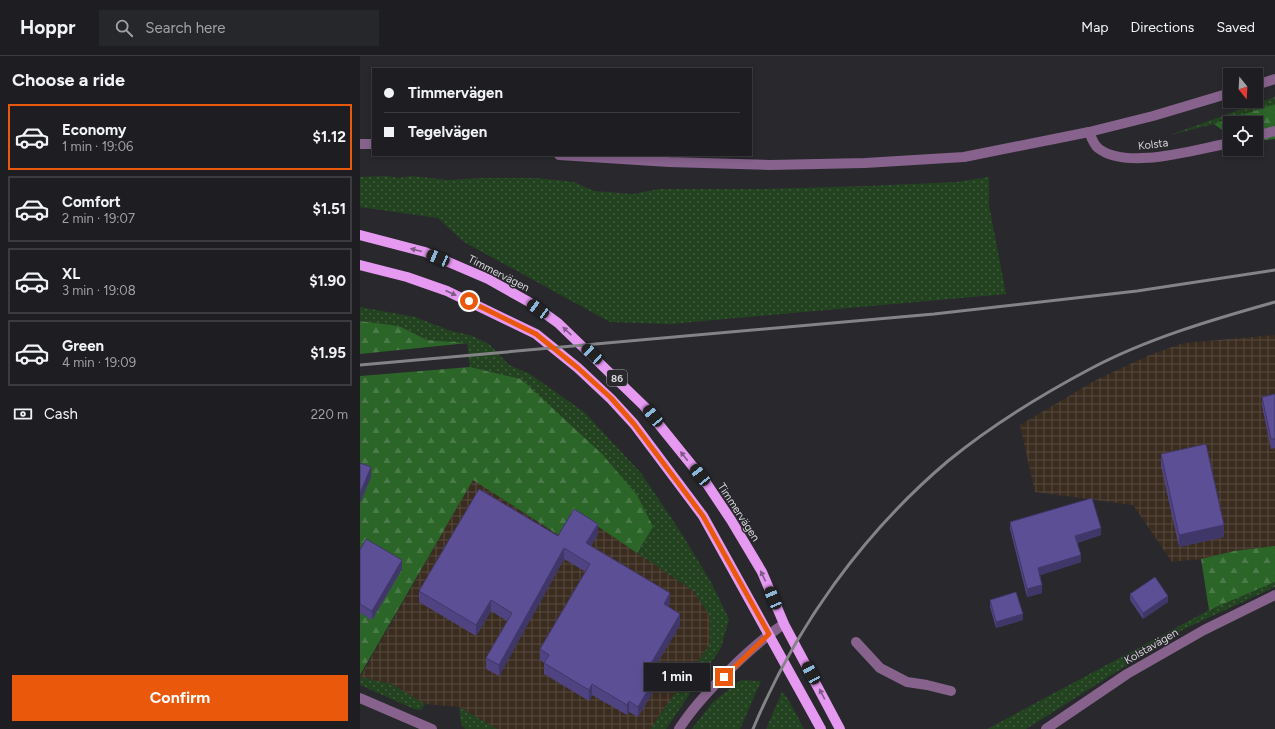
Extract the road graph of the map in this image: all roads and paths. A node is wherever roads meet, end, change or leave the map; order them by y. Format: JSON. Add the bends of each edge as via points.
{"nodes":[{"id":1,"x":1275,"y":79,"type":"edge"},
{"id":2,"x":1263,"y":83,"type":"edge"},
{"id":3,"x":1223,"y":95,"type":"edge"},
{"id":4,"x":1275,"y":131,"type":"edge"},
{"id":5,"x":1089,"y":132,"type":"junction"},
{"id":6,"x":1263,"y":134,"type":"edge"},
{"id":7,"x":360,"y":144,"type":"edge"},
{"id":8,"x":372,"y":144,"type":"edge"},
{"id":9,"x":1223,"y":144,"type":"edge"},
{"id":10,"x":578,"y":156,"type":"edge"},
{"id":11,"x":360,"y":235,"type":"edge"},
{"id":12,"x":360,"y":265,"type":"edge"},
{"id":13,"x":1275,"y":595,"type":"edge"},
{"id":14,"x":784,"y":624,"type":"junction"},
{"id":15,"x":769,"y":634,"type":"junction"},
{"id":16,"x":856,"y":642,"type":"dead end"},
{"id":17,"x":951,"y":691,"type":"dead end"},
{"id":18,"x":360,"y":698,"type":"edge"},
{"id":19,"x":432,"y":729,"type":"edge"},
{"id":20,"x":679,"y":729,"type":"edge"},
{"id":21,"x":821,"y":729,"type":"edge"},
{"id":22,"x":840,"y":729,"type":"edge"},
{"id":23,"x":1046,"y":729,"type":"edge"}],
"edges":[{"from":1,"to":2,"type":"street"},
{"from":3,"to":5,"type":"street"},
{"from":4,"to":6,"type":"street"},
{"from":5,"to":9,"type":"street","name":"Kolsta","via":[[1097,147],[1113,156],[1145,159]]},
{"from":5,"to":10,"type":"street","via":[[964,157],[865,163],[770,164]]},
{"from":7,"to":8,"type":"street"},
{"from":14,"to":11,"type":"main road","name":"Timmervägen","number":"86","one_way":true,"via":[[762,572],[707,484],[644,406],[558,323],[488,278],[425,252]]},
{"from":12,"to":15,"type":"main road","number":"86","one_way":true,"via":[[447,291],[536,334],[578,368],[611,398],[634,424],[703,516]]},
{"from":13,"to":23,"type":"street","name":"Kolstavägen","via":[[1204,630],[1127,674]]},
{"from":14,"to":15,"type":"street"},
{"from":22,"to":14,"type":"main road","name":"Timmervägen","number":"86","one_way":true},
{"from":15,"to":20,"type":"street","via":[[709,693]]},
{"from":15,"to":21,"type":"main road","number":"86"},
{"from":16,"to":17,"type":"street","via":[[880,668],[906,682]]},
{"from":18,"to":19,"type":"street"}]}
